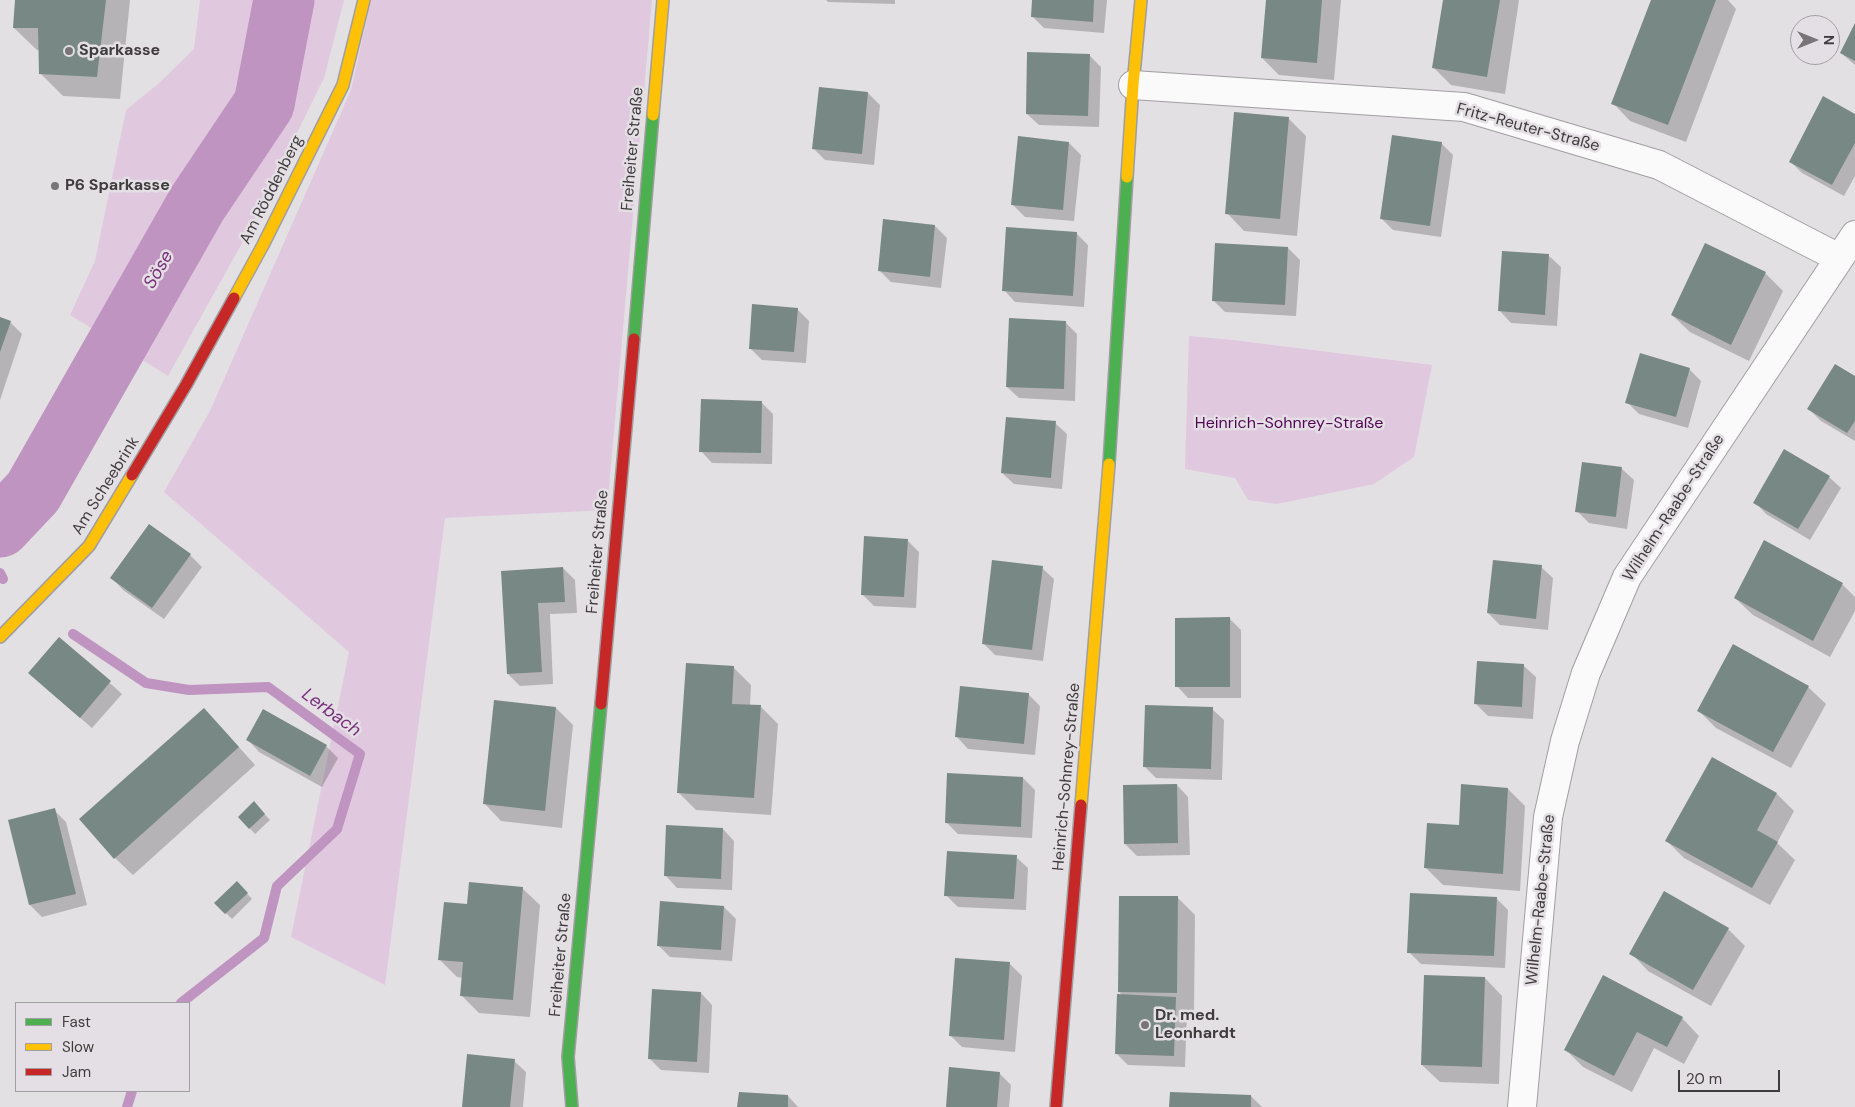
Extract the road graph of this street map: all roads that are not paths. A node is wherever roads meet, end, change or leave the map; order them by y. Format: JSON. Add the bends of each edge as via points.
{"nodes":[{"id":1,"x":364,"y":0,"type":"edge"},
{"id":2,"x":663,"y":0,"type":"edge"},
{"id":3,"x":1141,"y":0,"type":"edge"},
{"id":4,"x":1133,"y":84,"type":"junction"},
{"id":5,"x":1855,"y":235,"type":"edge"},
{"id":6,"x":1839,"y":258,"type":"junction"},
{"id":7,"x":186,"y":385,"type":"joint"},
{"id":8,"x":0,"y":637,"type":"edge"},
{"id":9,"x":572,"y":1107,"type":"edge"},
{"id":10,"x":1056,"y":1107,"type":"edge"},
{"id":11,"x":1522,"y":1107,"type":"edge"}],
"edges":[{"from":1,"to":7,"type":"street","name":"Am Röddenberg","via":[[343,85],[263,245]]},
{"from":2,"to":9,"type":"street","name":"Freiheiter Straße","via":[[568,1057]]},
{"from":3,"to":4,"type":"street","name":"Heinrich-Sohnrey-Straße"},
{"from":4,"to":6,"type":"street","name":"Fritz-Reuter-Straße","via":[[1464,107],[1659,165]]},
{"from":4,"to":10,"type":"street","name":"Heinrich-Sohnrey-Straße","via":[[1107,491]]},
{"from":5,"to":6,"type":"street","name":"Wilhelm-Raabe-Straße"},
{"from":6,"to":11,"type":"street","name":"Wilhelm-Raabe-Straße","via":[[1627,577],[1586,673],[1565,741],[1548,817]]},
{"from":7,"to":8,"type":"street","name":"Am Scheebrink","via":[[89,546]]}]}
